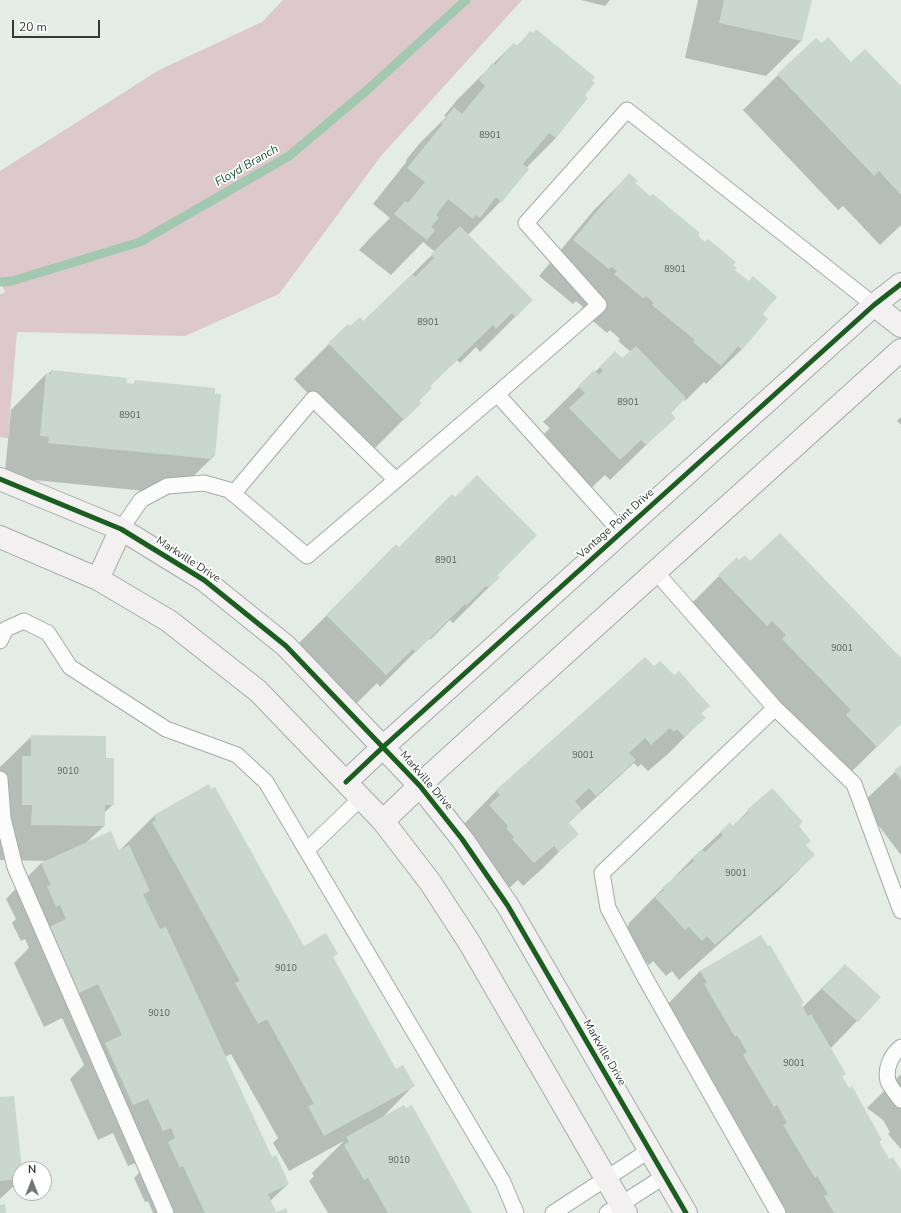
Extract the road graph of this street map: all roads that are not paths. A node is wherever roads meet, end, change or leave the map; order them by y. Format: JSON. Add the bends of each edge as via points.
{"nodes":[{"id":1,"x":901,"y":284,"type":"edge"},
{"id":2,"x":874,"y":305,"type":"junction"},
{"id":3,"x":901,"y":326,"type":"edge"},
{"id":4,"x":901,"y":350,"type":"edge"},
{"id":5,"x":497,"y":394,"type":"junction"},
{"id":6,"x":0,"y":479,"type":"edge"},
{"id":7,"x":396,"y":480,"type":"junction"},
{"id":8,"x":233,"y":494,"type":"junction"},
{"id":9,"x":121,"y":529,"type":"junction"},
{"id":10,"x":622,"y":532,"type":"junction"},
{"id":11,"x":0,"y":537,"type":"edge"},
{"id":12,"x":655,"y":571,"type":"junction"},
{"id":13,"x":98,"y":579,"type":"junction"},
{"id":14,"x":0,"y":641,"type":"edge"},
{"id":15,"x":775,"y":708,"type":"junction"},
{"id":16,"x":383,"y":747,"type":"junction"},
{"id":17,"x":0,"y":779,"type":"edge"},
{"id":18,"x":346,"y":782,"type":"junction"},
{"id":19,"x":420,"y":786,"type":"junction"},
{"id":20,"x":361,"y":798,"type":"junction"},
{"id":21,"x":383,"y":821,"type":"junction"},
{"id":22,"x":307,"y":850,"type":"junction"},
{"id":23,"x":901,"y":911,"type":"edge"},
{"id":24,"x":901,"y":1047,"type":"edge"},
{"id":25,"x":901,"y":1100,"type":"edge"},
{"id":26,"x":650,"y":1150,"type":"junction"},
{"id":27,"x":664,"y":1176,"type":"junction"},
{"id":28,"x":606,"y":1178,"type":"junction"},
{"id":29,"x":618,"y":1210,"type":"edge"},
{"id":30,"x":166,"y":1213,"type":"edge"},
{"id":31,"x":516,"y":1213,"type":"edge"},
{"id":32,"x":553,"y":1213,"type":"edge"},
{"id":33,"x":686,"y":1213,"type":"edge"},
{"id":34,"x":778,"y":1213,"type":"edge"}],
"edges":[{"from":1,"to":2,"type":"street","name":"Vantage Point Drive"},
{"from":2,"to":3,"type":"street"},
{"from":2,"to":5,"type":"lane","via":[[627,110],[526,222],[599,305]]},
{"from":2,"to":10,"type":"street","name":"Vantage Point Drive"},
{"from":4,"to":12,"type":"street"},
{"from":5,"to":7,"type":"lane"},
{"from":5,"to":10,"type":"lane"},
{"from":6,"to":9,"type":"street","name":"Markville Drive"},
{"from":7,"to":8,"type":"lane","via":[[307,556]]},
{"from":7,"to":8,"type":"lane","via":[[313,399]]},
{"from":8,"to":9,"type":"lane","via":[[229,490],[204,483],[167,486],[141,500]]},
{"from":9,"to":13,"type":"street"},
{"from":9,"to":16,"type":"street","name":"Markville Drive","via":[[204,580],[286,646]]},
{"from":10,"to":16,"type":"street","name":"Vantage Point Drive"},
{"from":11,"to":13,"type":"street"},
{"from":12,"to":15,"type":"lane"},
{"from":12,"to":19,"type":"street"},
{"from":13,"to":18,"type":"street","via":[[169,621],[258,691]]},
{"from":14,"to":22,"type":"lane","via":[[6,629],[24,622],[48,633],[70,667],[166,729],[237,755],[266,782]]},
{"from":15,"to":23,"type":"lane","via":[[854,784]]},
{"from":15,"to":34,"type":"lane","via":[[602,873],[608,908]]},
{"from":16,"to":18,"type":"street","name":"Vantage Point Drive"},
{"from":16,"to":19,"type":"street","name":"Markville Drive"},
{"from":17,"to":30,"type":"lane","via":[[3,818],[15,867]]},
{"from":18,"to":20,"type":"street"},
{"from":19,"to":21,"type":"street"},
{"from":19,"to":26,"type":"street","name":"Markville Drive","via":[[462,839],[508,906]]},
{"from":20,"to":21,"type":"street"},
{"from":20,"to":22,"type":"lane"},
{"from":21,"to":28,"type":"street","via":[[430,882],[469,942]]},
{"from":22,"to":31,"type":"lane","via":[[503,1182]]},
{"from":24,"to":25,"type":"lane","via":[[894,1053],[888,1067],[888,1082]]},
{"from":26,"to":27,"type":"street","name":"Markville Drive"},
{"from":26,"to":28,"type":"lane"},
{"from":27,"to":29,"type":"lane"},
{"from":27,"to":33,"type":"street","name":"Markville Drive"},
{"from":28,"to":29,"type":"street"},
{"from":28,"to":32,"type":"lane"}]}
